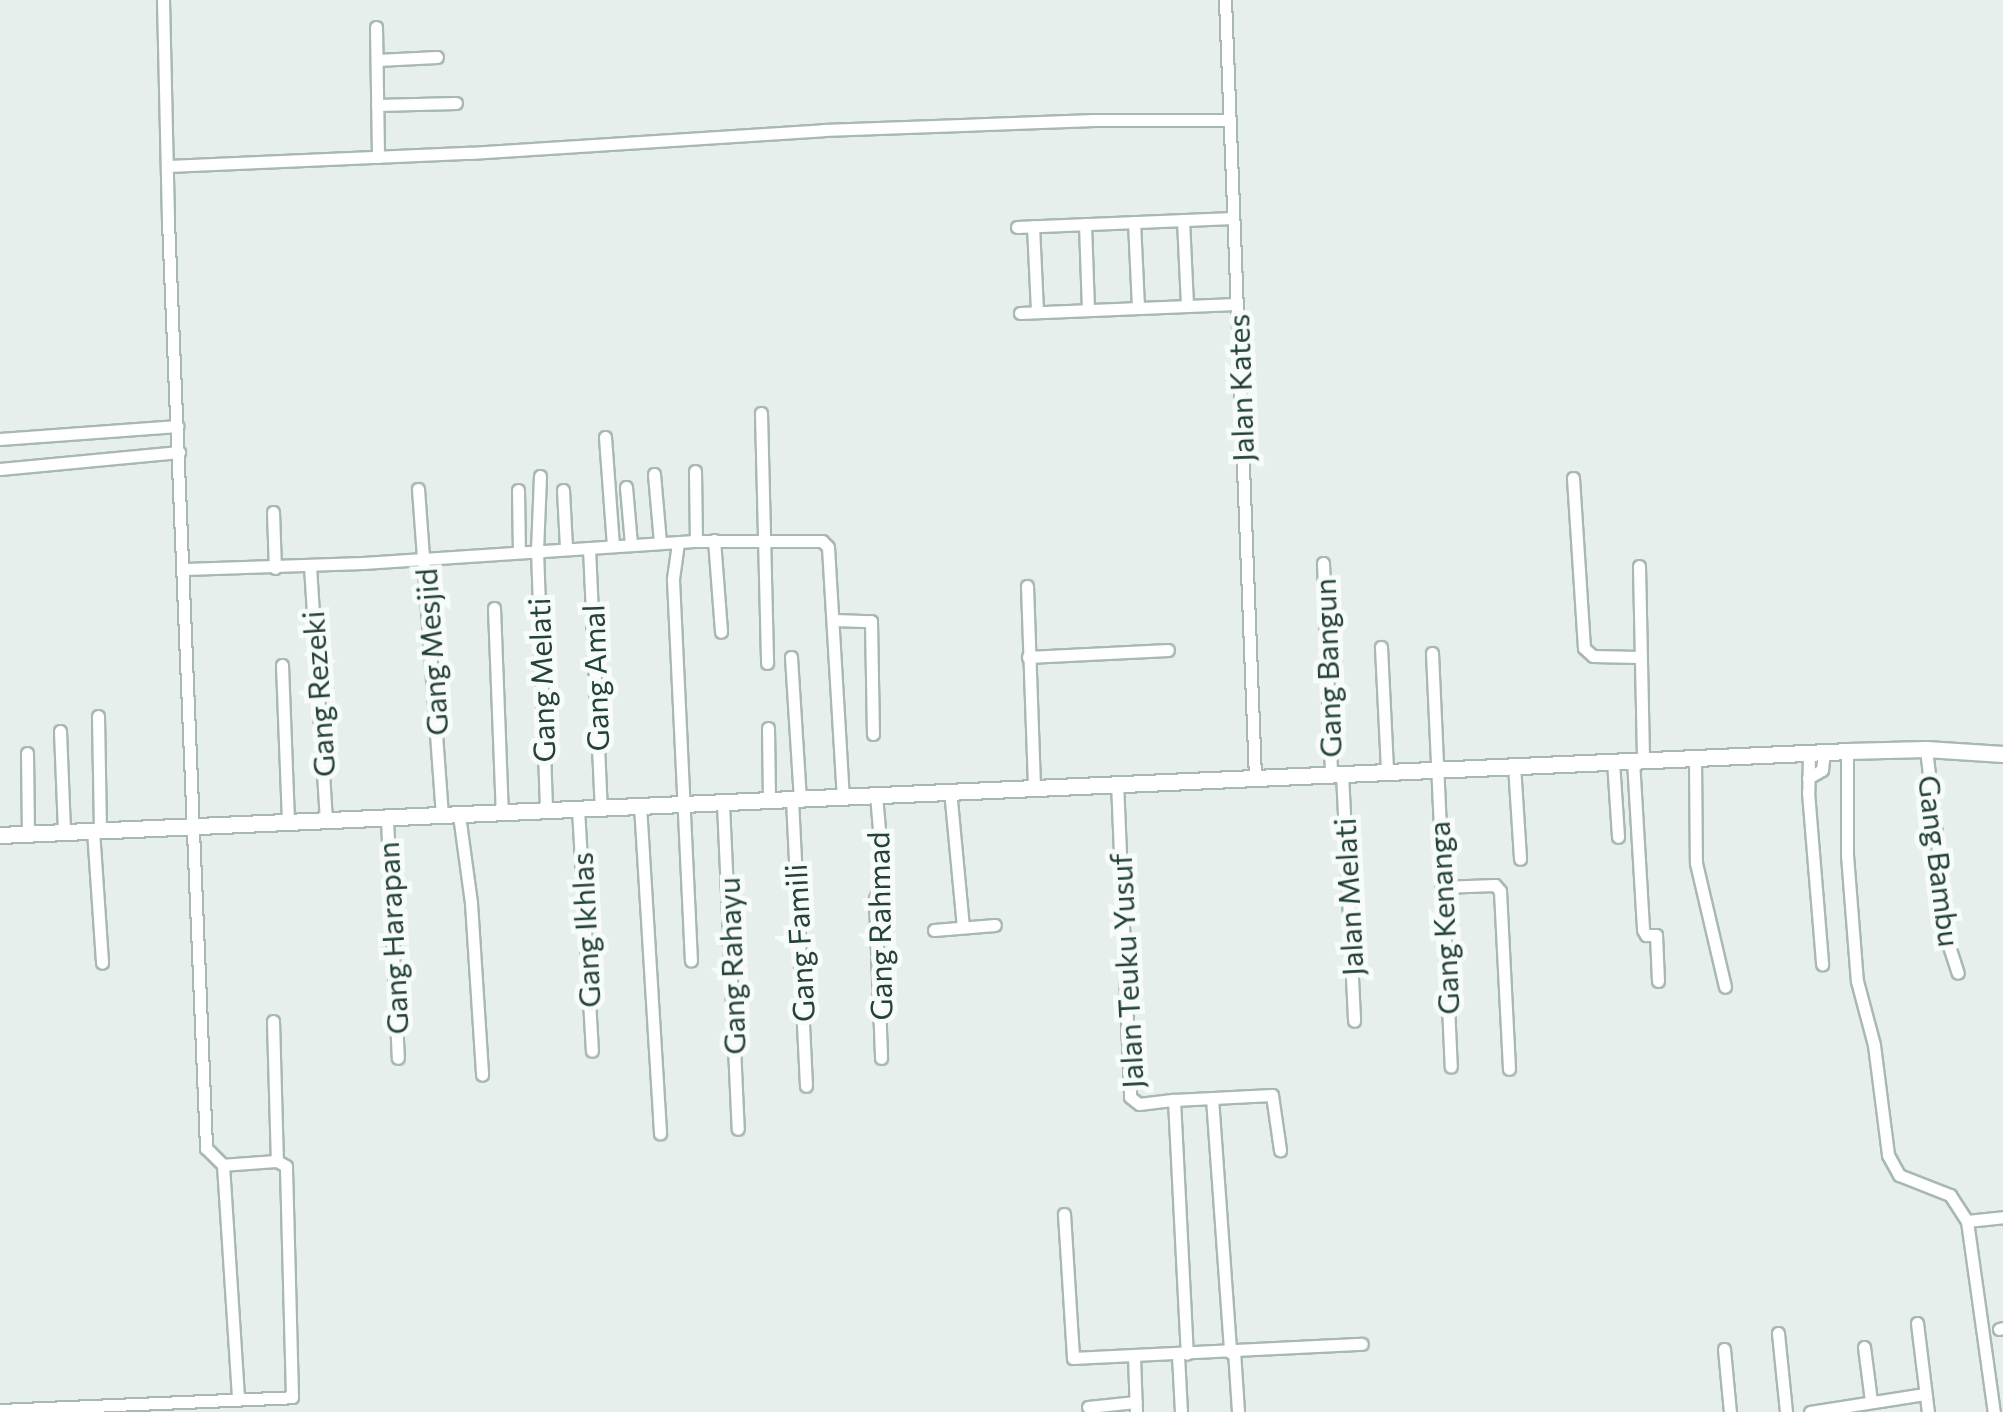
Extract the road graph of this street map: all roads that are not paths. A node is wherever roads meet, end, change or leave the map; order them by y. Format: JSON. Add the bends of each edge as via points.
{"nodes":[{"id":1,"x":163,"y":0,"type":"edge"},
{"id":2,"x":1224,"y":0,"type":"edge"},
{"id":3,"x":376,"y":27,"type":"dead end"},
{"id":4,"x":437,"y":58,"type":"dead end"},
{"id":5,"x":376,"y":60,"type":"junction"},
{"id":6,"x":456,"y":103,"type":"dead end"},
{"id":7,"x":377,"y":105,"type":"junction"},
{"id":8,"x":1229,"y":120,"type":"junction"},
{"id":9,"x":378,"y":157,"type":"junction"},
{"id":10,"x":168,"y":166,"type":"junction"},
{"id":11,"x":1233,"y":218,"type":"junction"},
{"id":12,"x":1183,"y":220,"type":"junction"},
{"id":13,"x":1134,"y":222,"type":"junction"},
{"id":14,"x":1084,"y":224,"type":"junction"},
{"id":15,"x":1034,"y":226,"type":"junction"},
{"id":16,"x":1017,"y":227,"type":"dead end"},
{"id":17,"x":1236,"y":304,"type":"junction"},
{"id":18,"x":1187,"y":306,"type":"junction"},
{"id":19,"x":1138,"y":308,"type":"junction"},
{"id":20,"x":1088,"y":310,"type":"junction"},
{"id":21,"x":1037,"y":312,"type":"junction"},
{"id":22,"x":1020,"y":313,"type":"dead end"},
{"id":23,"x":761,"y":413,"type":"dead end"},
{"id":24,"x":178,"y":426,"type":"junction"},
{"id":25,"x":605,"y":437,"type":"dead end"},
{"id":26,"x":0,"y":438,"type":"edge"},
{"id":27,"x":178,"y":452,"type":"junction"},
{"id":28,"x":0,"y":469,"type":"edge"},
{"id":29,"x":695,"y":471,"type":"dead end"},
{"id":30,"x":654,"y":474,"type":"dead end"},
{"id":31,"x":540,"y":476,"type":"dead end"},
{"id":32,"x":1574,"y":478,"type":"dead end"},
{"id":33,"x":626,"y":487,"type":"dead end"},
{"id":34,"x":418,"y":489,"type":"dead end"},
{"id":35,"x":518,"y":490,"type":"dead end"},
{"id":36,"x":563,"y":490,"type":"dead end"},
{"id":37,"x":273,"y":512,"type":"dead end"},
{"id":38,"x":714,"y":540,"type":"junction"},
{"id":39,"x":765,"y":540,"type":"junction"},
{"id":40,"x":696,"y":541,"type":"junction"},
{"id":41,"x":678,"y":542,"type":"junction"},
{"id":42,"x":660,"y":543,"type":"junction"},
{"id":43,"x":631,"y":544,"type":"junction"},
{"id":44,"x":613,"y":545,"type":"junction"},
{"id":45,"x":566,"y":548,"type":"junction"},
{"id":46,"x":589,"y":548,"type":"junction"},
{"id":47,"x":536,"y":550,"type":"junction"},
{"id":48,"x":519,"y":551,"type":"junction"},
{"id":49,"x":425,"y":558,"type":"junction"},
{"id":50,"x":1323,"y":563,"type":"dead end"},
{"id":51,"x":310,"y":566,"type":"junction"},
{"id":52,"x":1640,"y":566,"type":"dead end"},
{"id":53,"x":275,"y":568,"type":"junction"},
{"id":54,"x":185,"y":569,"type":"junction"},
{"id":55,"x":1027,"y":586,"type":"dead end"},
{"id":56,"x":494,"y":608,"type":"dead end"},
{"id":57,"x":834,"y":620,"type":"junction"},
{"id":58,"x":721,"y":632,"type":"dead end"},
{"id":59,"x":1381,"y":646,"type":"dead end"},
{"id":60,"x":1168,"y":650,"type":"dead end"},
{"id":61,"x":1432,"y":653,"type":"dead end"},
{"id":62,"x":792,"y":656,"type":"dead end"},
{"id":63,"x":1639,"y":656,"type":"junction"},
{"id":64,"x":1028,"y":657,"type":"junction"},
{"id":65,"x":767,"y":663,"type":"dead end"},
{"id":66,"x":282,"y":665,"type":"dead end"},
{"id":67,"x":98,"y":716,"type":"dead end"},
{"id":68,"x":768,"y":728,"type":"dead end"},
{"id":69,"x":60,"y":731,"type":"dead end"},
{"id":70,"x":873,"y":734,"type":"dead end"},
{"id":71,"x":1926,"y":749,"type":"junction"},
{"id":72,"x":1847,"y":751,"type":"junction"},
{"id":73,"x":1816,"y":752,"type":"junction"},
{"id":74,"x":26,"y":753,"type":"dead end"},
{"id":75,"x":2003,"y":754,"type":"edge"},
{"id":76,"x":1696,"y":758,"type":"junction"},
{"id":77,"x":1638,"y":760,"type":"junction"},
{"id":78,"x":1613,"y":761,"type":"junction"},
{"id":79,"x":1514,"y":765,"type":"junction"},
{"id":80,"x":1436,"y":769,"type":"junction"},
{"id":81,"x":1388,"y":771,"type":"junction"},
{"id":82,"x":1336,"y":773,"type":"junction"},
{"id":83,"x":1254,"y":776,"type":"junction"},
{"id":84,"x":1117,"y":782,"type":"junction"},
{"id":85,"x":1034,"y":785,"type":"junction"},
{"id":86,"x":950,"y":790,"type":"junction"},
{"id":87,"x":876,"y":795,"type":"junction"},
{"id":88,"x":843,"y":796,"type":"junction"},
{"id":89,"x":796,"y":799,"type":"junction"},
{"id":90,"x":769,"y":801,"type":"junction"},
{"id":91,"x":684,"y":804,"type":"junction"},
{"id":92,"x":723,"y":804,"type":"junction"},
{"id":93,"x":640,"y":805,"type":"junction"},
{"id":94,"x":601,"y":808,"type":"junction"},
{"id":95,"x":578,"y":809,"type":"junction"},
{"id":96,"x":546,"y":810,"type":"junction"},
{"id":97,"x":502,"y":813,"type":"junction"},
{"id":98,"x":459,"y":815,"type":"junction"},
{"id":99,"x":442,"y":816,"type":"junction"},
{"id":100,"x":387,"y":819,"type":"junction"},
{"id":101,"x":326,"y":821,"type":"junction"},
{"id":102,"x":288,"y":822,"type":"junction"},
{"id":103,"x":193,"y":826,"type":"junction"},
{"id":104,"x":96,"y":830,"type":"junction"},
{"id":105,"x":64,"y":831,"type":"junction"},
{"id":106,"x":28,"y":834,"type":"junction"},
{"id":107,"x":0,"y":835,"type":"edge"},
{"id":108,"x":1618,"y":837,"type":"dead end"},
{"id":109,"x":1520,"y":859,"type":"dead end"},
{"id":110,"x":1441,"y":887,"type":"junction"},
{"id":111,"x":995,"y":925,"type":"dead end"},
{"id":112,"x":963,"y":928,"type":"junction"},
{"id":113,"x":934,"y":930,"type":"dead end"},
{"id":114,"x":691,"y":961,"type":"dead end"},
{"id":115,"x":102,"y":963,"type":"dead end"},
{"id":116,"x":1822,"y":964,"type":"dead end"},
{"id":117,"x":1958,"y":973,"type":"dead end"},
{"id":118,"x":1658,"y":981,"type":"dead end"},
{"id":119,"x":1725,"y":987,"type":"dead end"},
{"id":120,"x":274,"y":1021,"type":"dead end"},
{"id":121,"x":1354,"y":1021,"type":"dead end"},
{"id":122,"x":592,"y":1051,"type":"dead end"},
{"id":123,"x":398,"y":1058,"type":"dead end"},
{"id":124,"x":881,"y":1058,"type":"dead end"},
{"id":125,"x":1451,"y":1067,"type":"dead end"},
{"id":126,"x":1508,"y":1069,"type":"dead end"},
{"id":127,"x":482,"y":1075,"type":"dead end"},
{"id":128,"x":806,"y":1086,"type":"dead end"},
{"id":129,"x":1212,"y":1098,"type":"junction"},
{"id":130,"x":1174,"y":1100,"type":"junction"},
{"id":131,"x":738,"y":1129,"type":"dead end"},
{"id":132,"x":660,"y":1133,"type":"dead end"},
{"id":133,"x":1280,"y":1150,"type":"dead end"},
{"id":134,"x":277,"y":1160,"type":"junction"},
{"id":135,"x":223,"y":1165,"type":"junction"},
{"id":136,"x":1064,"y":1214,"type":"dead end"},
{"id":137,"x":2003,"y":1217,"type":"edge"},
{"id":138,"x":1967,"y":1221,"type":"junction"},
{"id":139,"x":1917,"y":1322,"type":"dead end"},
{"id":140,"x":1778,"y":1333,"type":"dead end"},
{"id":141,"x":1362,"y":1344,"type":"dead end"},
{"id":142,"x":1864,"y":1347,"type":"dead end"},
{"id":143,"x":1724,"y":1348,"type":"dead end"},
{"id":144,"x":1232,"y":1352,"type":"junction"},
{"id":145,"x":1182,"y":1354,"type":"junction"},
{"id":146,"x":1134,"y":1356,"type":"junction"},
{"id":147,"x":1925,"y":1394,"type":"junction"},
{"id":148,"x":238,"y":1399,"type":"junction"},
{"id":149,"x":1871,"y":1401,"type":"junction"},
{"id":150,"x":178,"y":1407,"type":"edge"},
{"id":151,"x":1088,"y":1407,"type":"dead end"},
{"id":152,"x":1136,"y":1407,"type":"edge"},
{"id":153,"x":74,"y":1409,"type":"edge"},
{"id":154,"x":0,"y":1410,"type":"edge"},
{"id":155,"x":1181,"y":1412,"type":"edge"},
{"id":156,"x":1238,"y":1412,"type":"edge"},
{"id":157,"x":1730,"y":1412,"type":"edge"},
{"id":158,"x":1786,"y":1412,"type":"edge"},
{"id":159,"x":1810,"y":1412,"type":"edge"},
{"id":160,"x":1928,"y":1412,"type":"edge"},
{"id":161,"x":1994,"y":1412,"type":"edge"}],
"edges":[{"from":1,"to":10,"type":"street"},
{"from":2,"to":8,"type":"street","name":"Jalan Kates"},
{"from":3,"to":5,"type":"street"},
{"from":4,"to":5,"type":"street"},
{"from":5,"to":7,"type":"street"},
{"from":6,"to":7,"type":"street"},
{"from":7,"to":9,"type":"street"},
{"from":8,"to":9,"type":"street","via":[[822,130]]},
{"from":8,"to":11,"type":"street","name":"Jalan Kates"},
{"from":9,"to":10,"type":"street"},
{"from":10,"to":24,"type":"street"},
{"from":11,"to":12,"type":"street"},
{"from":11,"to":17,"type":"street","name":"Jalan Kates"},
{"from":12,"to":13,"type":"street"},
{"from":12,"to":18,"type":"street"},
{"from":13,"to":14,"type":"street"},
{"from":13,"to":19,"type":"street"},
{"from":14,"to":15,"type":"street"},
{"from":14,"to":20,"type":"street"},
{"from":15,"to":16,"type":"street"},
{"from":15,"to":21,"type":"street"},
{"from":17,"to":18,"type":"street"},
{"from":17,"to":83,"type":"street","name":"Jalan Kates"},
{"from":18,"to":19,"type":"street"},
{"from":19,"to":20,"type":"street"},
{"from":20,"to":21,"type":"street"},
{"from":21,"to":22,"type":"street"},
{"from":23,"to":39,"type":"street"},
{"from":24,"to":26,"type":"street"},
{"from":24,"to":27,"type":"street"},
{"from":25,"to":44,"type":"street"},
{"from":27,"to":28,"type":"street"},
{"from":27,"to":54,"type":"street"},
{"from":29,"to":40,"type":"street"},
{"from":30,"to":42,"type":"street"},
{"from":31,"to":47,"type":"street","name":"Gang Melati"},
{"from":32,"to":63,"type":"street","via":[[1584,648],[1594,656]]},
{"from":33,"to":43,"type":"street"},
{"from":34,"to":49,"type":"street","name":"Gang Mesjid"},
{"from":35,"to":48,"type":"street"},
{"from":36,"to":45,"type":"street"},
{"from":37,"to":53,"type":"street"},
{"from":38,"to":39,"type":"street"},
{"from":38,"to":40,"type":"street"},
{"from":38,"to":58,"type":"street"},
{"from":39,"to":57,"type":"street","via":[[826,543]]},
{"from":39,"to":65,"type":"street"},
{"from":40,"to":41,"type":"street"},
{"from":41,"to":42,"type":"street"},
{"from":41,"to":91,"type":"street","via":[[673,580]]},
{"from":42,"to":43,"type":"street"},
{"from":43,"to":44,"type":"street"},
{"from":44,"to":46,"type":"street"},
{"from":45,"to":46,"type":"street"},
{"from":45,"to":47,"type":"street"},
{"from":46,"to":94,"type":"street","name":"Gang Amal"},
{"from":47,"to":48,"type":"street"},
{"from":47,"to":96,"type":"street","name":"Gang Melati"},
{"from":48,"to":49,"type":"street"},
{"from":49,"to":51,"type":"street"},
{"from":49,"to":99,"type":"street","name":"Gang Mesjid"},
{"from":50,"to":82,"type":"street","name":"Gang Bangun"},
{"from":51,"to":53,"type":"street"},
{"from":51,"to":101,"type":"street","name":"Gang Rezeki"},
{"from":52,"to":63,"type":"street"},
{"from":53,"to":54,"type":"street"},
{"from":54,"to":103,"type":"street"},
{"from":55,"to":64,"type":"street"},
{"from":56,"to":97,"type":"street"},
{"from":57,"to":70,"type":"street","via":[[872,621]]},
{"from":57,"to":88,"type":"street"},
{"from":59,"to":81,"type":"street"},
{"from":60,"to":64,"type":"street"},
{"from":61,"to":80,"type":"street","name":"Gang Kenanga"},
{"from":62,"to":89,"type":"street","name":"Gang Famili"},
{"from":63,"to":77,"type":"street"},
{"from":64,"to":85,"type":"street"},
{"from":66,"to":102,"type":"street"},
{"from":67,"to":104,"type":"street"},
{"from":68,"to":90,"type":"street"},
{"from":69,"to":105,"type":"street"},
{"from":71,"to":72,"type":"main road"},
{"from":71,"to":75,"type":"main road"},
{"from":71,"to":117,"type":"street","name":"Gang Bambu","via":[[1949,946]]},
{"from":72,"to":73,"type":"main road"},
{"from":72,"to":138,"type":"street","via":[[1857,981],[1874,1044],[1888,1155],[1898,1175],[1950,1195]]},
{"from":73,"to":76,"type":"main road"},
{"from":73,"to":116,"type":"street","via":[[1808,778]]},
{"from":74,"to":106,"type":"street"},
{"from":76,"to":77,"type":"main road"},
{"from":76,"to":119,"type":"street","via":[[1696,863]]},
{"from":77,"to":78,"type":"main road"},
{"from":77,"to":118,"type":"street","via":[[1643,930],[1657,936]]},
{"from":78,"to":79,"type":"main road"},
{"from":78,"to":108,"type":"street"},
{"from":79,"to":80,"type":"main road"},
{"from":79,"to":109,"type":"street"},
{"from":80,"to":81,"type":"main road"},
{"from":80,"to":110,"type":"street","name":"Gang Kenanga"},
{"from":81,"to":82,"type":"main road"},
{"from":82,"to":83,"type":"main road"},
{"from":82,"to":121,"type":"street","name":"Jalan Melati"},
{"from":83,"to":84,"type":"main road"},
{"from":84,"to":85,"type":"main road"},
{"from":84,"to":130,"type":"street","name":"Jalan Teuku Yusuf","via":[[1130,1097],[1139,1104]]},
{"from":85,"to":86,"type":"main road"},
{"from":86,"to":87,"type":"main road"},
{"from":86,"to":112,"type":"street"},
{"from":87,"to":88,"type":"main road"},
{"from":87,"to":124,"type":"street","name":"Gang Rahmad","via":[[883,875],[875,899]]},
{"from":88,"to":89,"type":"main road"},
{"from":89,"to":90,"type":"main road"},
{"from":89,"to":128,"type":"street","name":"Gang Famili"},
{"from":90,"to":92,"type":"main road"},
{"from":91,"to":92,"type":"main road"},
{"from":91,"to":93,"type":"main road"},
{"from":91,"to":114,"type":"street"},
{"from":92,"to":131,"type":"street","name":"Gang Rahayu"},
{"from":93,"to":94,"type":"main road"},
{"from":93,"to":132,"type":"street"},
{"from":94,"to":95,"type":"main road"},
{"from":95,"to":96,"type":"main road"},
{"from":95,"to":122,"type":"street","name":"Gang Ikhlas"},
{"from":96,"to":97,"type":"main road"},
{"from":97,"to":98,"type":"main road"},
{"from":98,"to":99,"type":"main road"},
{"from":98,"to":127,"type":"street"},
{"from":99,"to":100,"type":"main road"},
{"from":100,"to":101,"type":"main road"},
{"from":100,"to":123,"type":"street","name":"Gang Harapan"},
{"from":101,"to":102,"type":"main road"},
{"from":102,"to":103,"type":"main road"},
{"from":103,"to":104,"type":"main road"},
{"from":103,"to":135,"type":"street","via":[[206,1148]]},
{"from":104,"to":105,"type":"main road"},
{"from":104,"to":115,"type":"street"},
{"from":105,"to":106,"type":"main road"},
{"from":106,"to":107,"type":"main road"},
{"from":110,"to":125,"type":"street","name":"Gang Kenanga"},
{"from":110,"to":126,"type":"street","via":[[1495,884],[1500,891]]},
{"from":111,"to":112,"type":"street"},
{"from":112,"to":113,"type":"street"},
{"from":120,"to":134,"type":"street"},
{"from":129,"to":130,"type":"street"},
{"from":129,"to":133,"type":"street","via":[[1274,1096]]},
{"from":129,"to":144,"type":"street"},
{"from":130,"to":145,"type":"street","name":"Jalan Teuku Yusuf"},
{"from":134,"to":135,"type":"street"},
{"from":134,"to":148,"type":"street","via":[[287,1170],[292,1396]]},
{"from":135,"to":148,"type":"street"},
{"from":136,"to":146,"type":"street","via":[[1073,1358]]},
{"from":137,"to":138,"type":"street"},
{"from":138,"to":161,"type":"street"},
{"from":139,"to":147,"type":"street"},
{"from":140,"to":158,"type":"street"},
{"from":141,"to":144,"type":"street"},
{"from":142,"to":149,"type":"street"},
{"from":143,"to":157,"type":"street"},
{"from":144,"to":145,"type":"street"},
{"from":144,"to":156,"type":"street"},
{"from":145,"to":146,"type":"street"},
{"from":145,"to":155,"type":"street","name":"Jalan Teuku Yusuf"},
{"from":146,"to":152,"type":"street"},
{"from":147,"to":149,"type":"street"},
{"from":147,"to":160,"type":"street"},
{"from":148,"to":150,"type":"street"},
{"from":149,"to":159,"type":"street"},
{"from":150,"to":153,"type":"street"},
{"from":151,"to":152,"type":"street"},
{"from":153,"to":154,"type":"street"}]}
